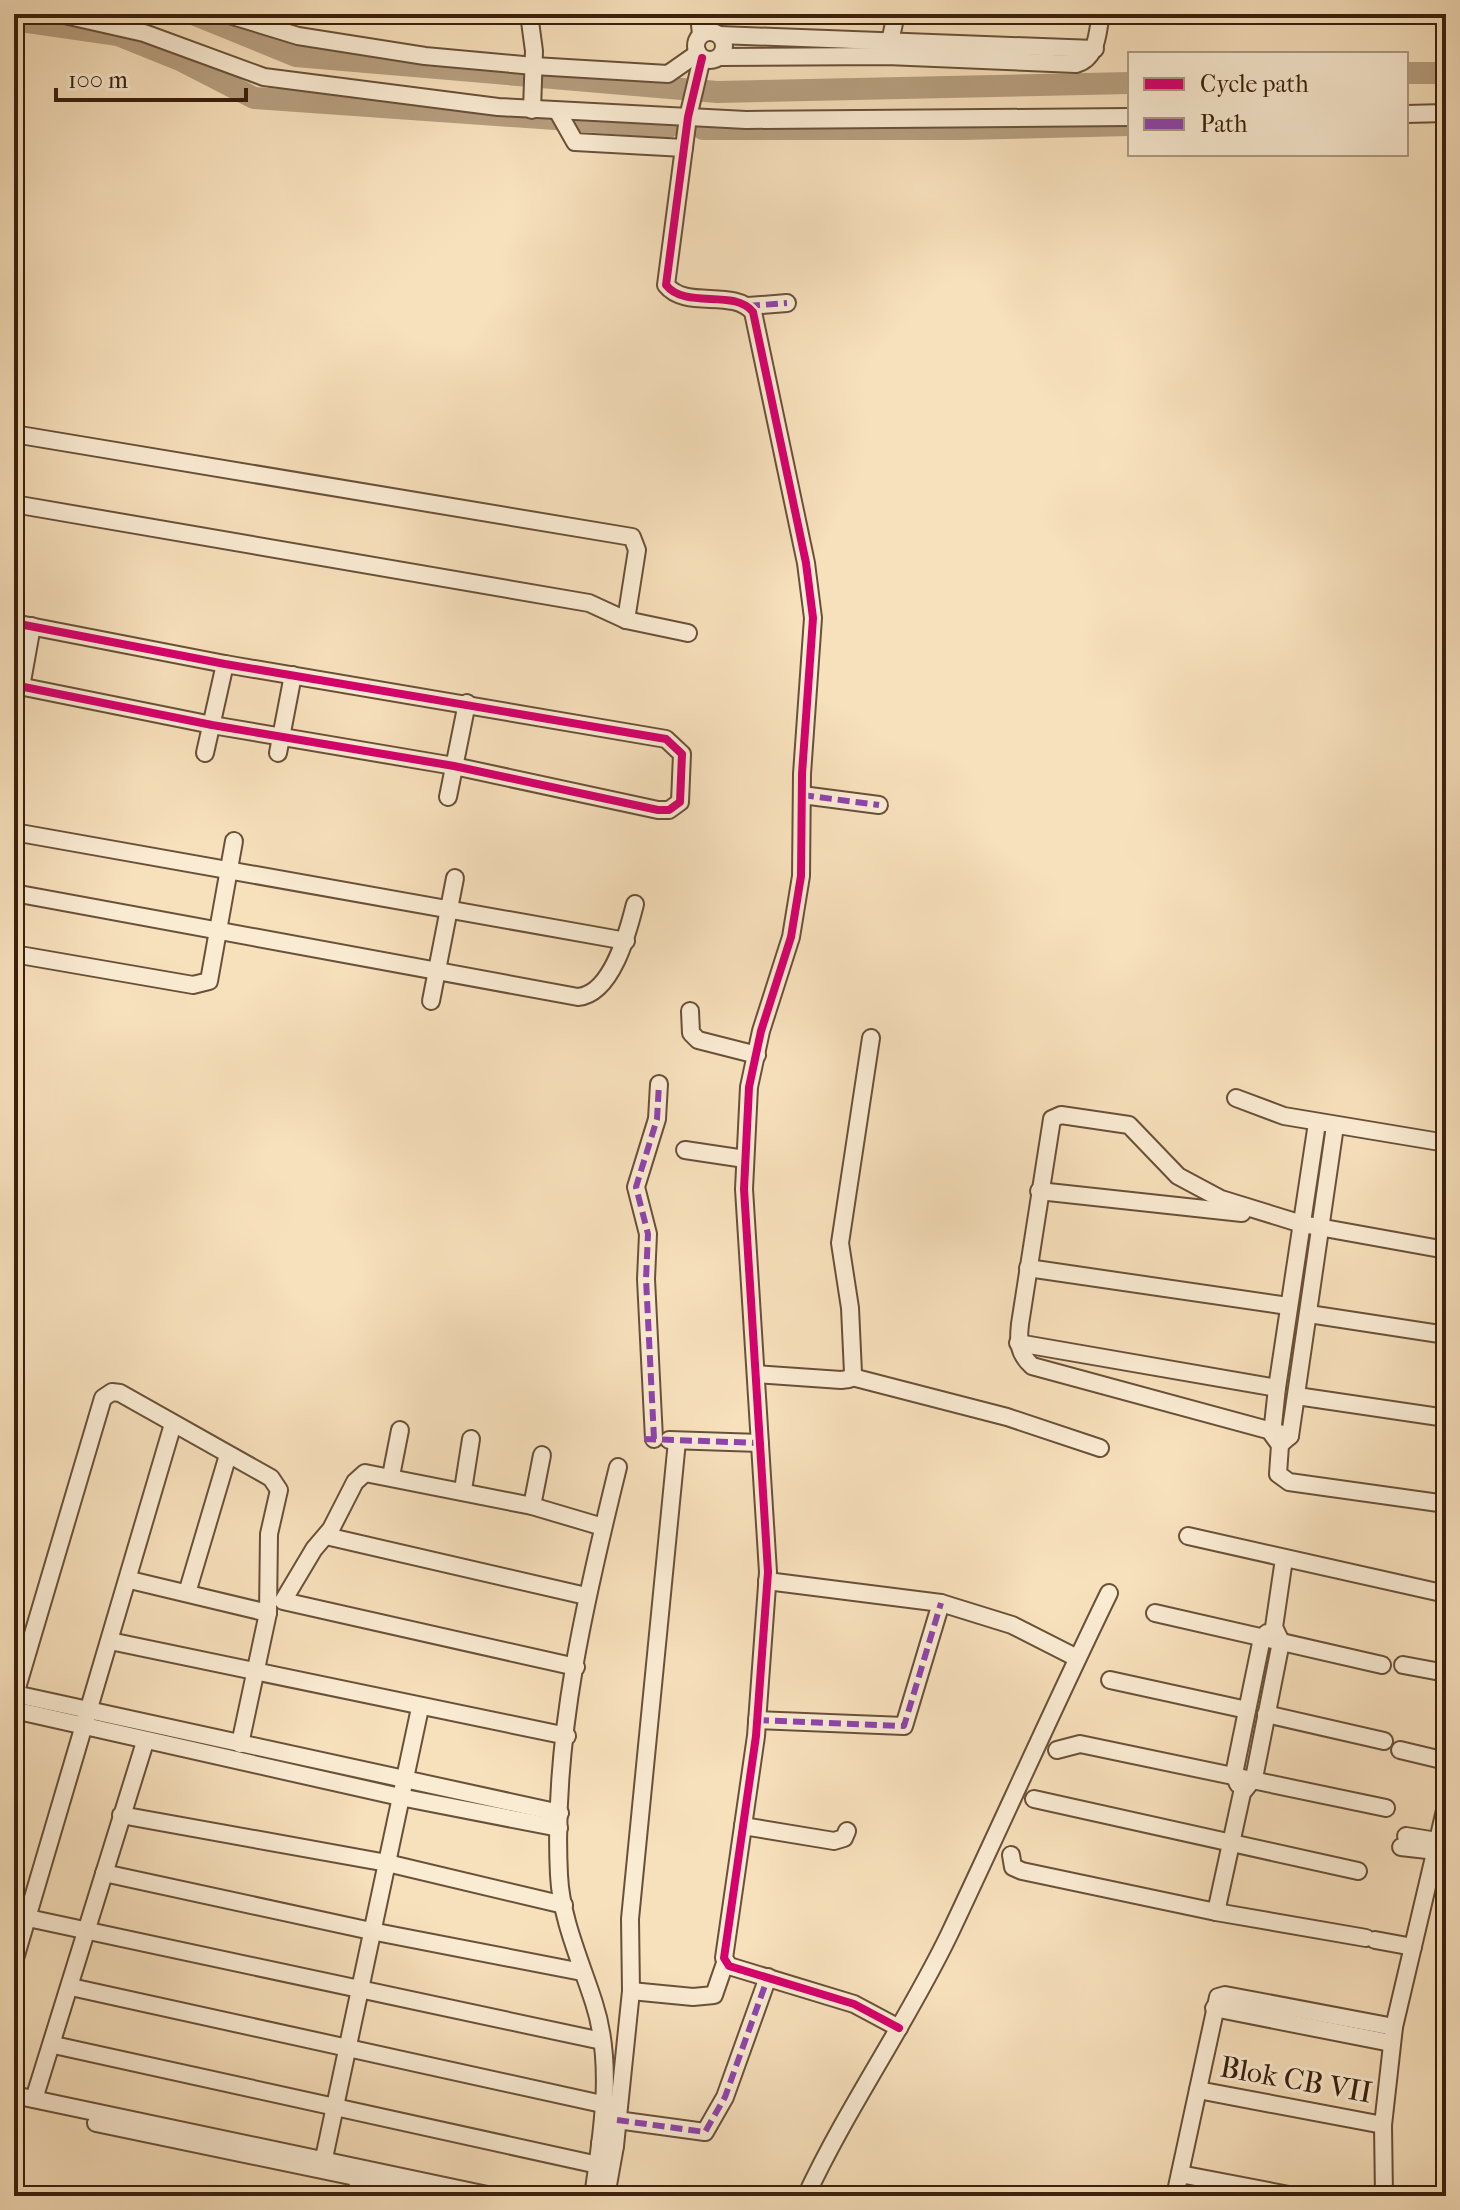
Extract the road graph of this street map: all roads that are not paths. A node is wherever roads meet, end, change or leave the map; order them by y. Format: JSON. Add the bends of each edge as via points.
{"nodes":[{"id":1,"x":60,"y":14,"type":"edge"},
{"id":2,"x":226,"y":14,"type":"edge"},
{"id":3,"x":529,"y":14,"type":"edge"},
{"id":4,"x":699,"y":14,"type":"edge"},
{"id":5,"x":896,"y":14,"type":"edge"},
{"id":6,"x":1101,"y":14,"type":"edge"},
{"id":7,"x":111,"y":19,"type":"edge"},
{"id":8,"x":701,"y":35,"type":"junction"},
{"id":9,"x":719,"y":35,"type":"junction"},
{"id":10,"x":888,"y":48,"type":"junction"},
{"id":11,"x":700,"y":55,"type":"junction"},
{"id":12,"x":720,"y":57,"type":"junction"},
{"id":13,"x":534,"y":70,"type":"junction"},
{"id":14,"x":533,"y":103,"type":"junction"},
{"id":15,"x":689,"y":111,"type":"junction"},
{"id":16,"x":1446,"y":113,"type":"edge"},
{"id":17,"x":1408,"y":114,"type":"edge"},
{"id":18,"x":1128,"y":117,"type":"edge"},
{"id":19,"x":560,"y":118,"type":"junction"},
{"id":20,"x":684,"y":148,"type":"junction"},
{"id":21,"x":787,"y":303,"type":"dead end"},
{"id":22,"x":748,"y":306,"type":"junction"},
{"id":23,"x":14,"y":434,"type":"edge"},
{"id":24,"x":14,"y":504,"type":"edge"},
{"id":25,"x":626,"y":620,"type":"junction"},
{"id":26,"x":14,"y":623,"type":"edge"},
{"id":27,"x":32,"y":626,"type":"junction"},
{"id":28,"x":688,"y":633,"type":"dead end"},
{"id":29,"x":225,"y":664,"type":"junction"},
{"id":30,"x":293,"y":675,"type":"junction"},
{"id":31,"x":17,"y":686,"type":"edge"},
{"id":32,"x":467,"y":703,"type":"junction"},
{"id":33,"x":212,"y":725,"type":"junction"},
{"id":34,"x":281,"y":735,"type":"junction"},
{"id":35,"x":205,"y":753,"type":"dead end"},
{"id":36,"x":278,"y":753,"type":"dead end"},
{"id":37,"x":454,"y":766,"type":"junction"},
{"id":38,"x":802,"y":795,"type":"junction"},
{"id":39,"x":448,"y":797,"type":"dead end"},
{"id":40,"x":879,"y":805,"type":"dead end"},
{"id":41,"x":14,"y":832,"type":"edge"},
{"id":42,"x":234,"y":841,"type":"dead end"},
{"id":43,"x":229,"y":870,"type":"junction"},
{"id":44,"x":455,"y":878,"type":"dead end"},
{"id":45,"x":14,"y":893,"type":"edge"},
{"id":46,"x":635,"y":904,"type":"dead end"},
{"id":47,"x":449,"y":907,"type":"junction"},
{"id":48,"x":218,"y":931,"type":"junction"},
{"id":49,"x":626,"y":941,"type":"junction"},
{"id":50,"x":14,"y":954,"type":"edge"},
{"id":51,"x":437,"y":970,"type":"junction"},
{"id":52,"x":431,"y":1001,"type":"dead end"},
{"id":53,"x":690,"y":1011,"type":"dead end"},
{"id":54,"x":871,"y":1038,"type":"dead end"},
{"id":55,"x":757,"y":1055,"type":"junction"},
{"id":56,"x":659,"y":1084,"type":"dead end"},
{"id":57,"x":1236,"y":1098,"type":"dead end"},
{"id":58,"x":1317,"y":1123,"type":"junction"},
{"id":59,"x":1335,"y":1126,"type":"junction"},
{"id":60,"x":1446,"y":1143,"type":"edge"},
{"id":61,"x":685,"y":1150,"type":"dead end"},
{"id":62,"x":745,"y":1159,"type":"junction"},
{"id":63,"x":1039,"y":1191,"type":"junction"},
{"id":64,"x":1271,"y":1216,"type":"junction"},
{"id":65,"x":1302,"y":1224,"type":"junction"},
{"id":66,"x":1322,"y":1229,"type":"junction"},
{"id":67,"x":1446,"y":1250,"type":"edge"},
{"id":68,"x":1028,"y":1268,"type":"junction"},
{"id":69,"x":1288,"y":1306,"type":"junction"},
{"id":70,"x":1309,"y":1314,"type":"junction"},
{"id":71,"x":1446,"y":1335,"type":"edge"},
{"id":72,"x":1018,"y":1343,"type":"junction"},
{"id":73,"x":1282,"y":1354,"type":"junction"},
{"id":74,"x":1303,"y":1357,"type":"junction"},
{"id":75,"x":756,"y":1374,"type":"junction"},
{"id":76,"x":852,"y":1377,"type":"junction"},
{"id":77,"x":1277,"y":1388,"type":"junction"},
{"id":78,"x":1297,"y":1396,"type":"junction"},
{"id":79,"x":1446,"y":1418,"type":"edge"},
{"id":80,"x":173,"y":1424,"type":"junction"},
{"id":81,"x":400,"y":1430,"type":"dead end"},
{"id":82,"x":1281,"y":1438,"type":"junction"},
{"id":83,"x":471,"y":1439,"type":"dead end"},
{"id":84,"x":677,"y":1441,"type":"junction"},
{"id":85,"x":760,"y":1443,"type":"junction"},
{"id":86,"x":1100,"y":1448,"type":"dead end"},
{"id":87,"x":228,"y":1455,"type":"junction"},
{"id":88,"x":542,"y":1455,"type":"dead end"},
{"id":89,"x":618,"y":1467,"type":"dead end"},
{"id":90,"x":391,"y":1476,"type":"junction"},
{"id":91,"x":463,"y":1490,"type":"junction"},
{"id":92,"x":1446,"y":1504,"type":"edge"},
{"id":93,"x":532,"y":1506,"type":"junction"},
{"id":94,"x":603,"y":1527,"type":"junction"},
{"id":95,"x":326,"y":1536,"type":"junction"},
{"id":96,"x":1188,"y":1536,"type":"dead end"},
{"id":97,"x":1284,"y":1559,"type":"junction"},
{"id":98,"x":130,"y":1580,"type":"junction"},
{"id":99,"x":767,"y":1581,"type":"junction"},
{"id":100,"x":187,"y":1593,"type":"junction"},
{"id":101,"x":1109,"y":1593,"type":"dead end"},
{"id":102,"x":1446,"y":1594,"type":"edge"},
{"id":103,"x":586,"y":1596,"type":"junction"},
{"id":104,"x":941,"y":1603,"type":"junction"},
{"id":105,"x":273,"y":1604,"type":"junction"},
{"id":106,"x":1155,"y":1613,"type":"dead end"},
{"id":107,"x":1272,"y":1636,"type":"junction"},
{"id":108,"x":110,"y":1641,"type":"junction"},
{"id":109,"x":1077,"y":1658,"type":"junction"},
{"id":110,"x":1382,"y":1665,"type":"dead end"},
{"id":111,"x":1403,"y":1665,"type":"dead end"},
{"id":112,"x":1446,"y":1666,"type":"edge"},
{"id":113,"x":576,"y":1667,"type":"junction"},
{"id":114,"x":1446,"y":1673,"type":"edge"},
{"id":115,"x":256,"y":1674,"type":"junction"},
{"id":116,"x":1110,"y":1680,"type":"dead end"},
{"id":117,"x":14,"y":1701,"type":"edge"},
{"id":118,"x":420,"y":1708,"type":"junction"},
{"id":119,"x":1247,"y":1710,"type":"junction"},
{"id":120,"x":1266,"y":1714,"type":"junction"},
{"id":121,"x":88,"y":1719,"type":"junction"},
{"id":122,"x":757,"y":1720,"type":"junction"},
{"id":123,"x":567,"y":1736,"type":"junction"},
{"id":124,"x":1384,"y":1741,"type":"dead end"},
{"id":125,"x":145,"y":1742,"type":"junction"},
{"id":126,"x":240,"y":1744,"type":"junction"},
{"id":127,"x":1057,"y":1750,"type":"dead end"},
{"id":128,"x":1400,"y":1750,"type":"dead end"},
{"id":129,"x":1446,"y":1761,"type":"edge"},
{"id":130,"x":284,"y":1762,"type":"junction"},
{"id":131,"x":1234,"y":1774,"type":"junction"},
{"id":132,"x":1254,"y":1778,"type":"junction"},
{"id":133,"x":401,"y":1789,"type":"junction"},
{"id":134,"x":1242,"y":1793,"type":"junction"},
{"id":135,"x":1034,"y":1799,"type":"dead end"},
{"id":136,"x":1446,"y":1806,"type":"edge"},
{"id":137,"x":1386,"y":1808,"type":"dead end"},
{"id":138,"x":121,"y":1815,"type":"junction"},
{"id":139,"x":559,"y":1821,"type":"junction"},
{"id":140,"x":743,"y":1826,"type":"junction"},
{"id":141,"x":847,"y":1831,"type":"dead end"},
{"id":142,"x":1404,"y":1842,"type":"dead end"},
{"id":143,"x":1232,"y":1843,"type":"junction"},
{"id":144,"x":1438,"y":1846,"type":"junction"},
{"id":145,"x":1011,"y":1855,"type":"dead end"},
{"id":146,"x":387,"y":1863,"type":"junction"},
{"id":147,"x":1358,"y":1871,"type":"dead end"},
{"id":148,"x":104,"y":1873,"type":"junction"},
{"id":149,"x":564,"y":1905,"type":"junction"},
{"id":150,"x":1216,"y":1912,"type":"junction"},
{"id":151,"x":20,"y":1917,"type":"edge"},
{"id":152,"x":86,"y":1930,"type":"junction"},
{"id":153,"x":371,"y":1931,"type":"junction"},
{"id":154,"x":1413,"y":1947,"type":"junction"},
{"id":155,"x":14,"y":1962,"type":"edge"},
{"id":156,"x":725,"y":1963,"type":"junction"},
{"id":157,"x":582,"y":1972,"type":"junction"},
{"id":158,"x":768,"y":1977,"type":"junction"},
{"id":159,"x":71,"y":1987,"type":"junction"},
{"id":160,"x":359,"y":1990,"type":"junction"},
{"id":161,"x":631,"y":1991,"type":"junction"},
{"id":162,"x":899,"y":2028,"type":"junction"},
{"id":163,"x":1392,"y":2035,"type":"junction"},
{"id":164,"x":602,"y":2041,"type":"junction"},
{"id":165,"x":54,"y":2045,"type":"junction"},
{"id":166,"x":346,"y":2050,"type":"junction"},
{"id":167,"x":1198,"y":2090,"type":"junction"},
{"id":168,"x":14,"y":2095,"type":"edge"},
{"id":169,"x":34,"y":2099,"type":"junction"},
{"id":170,"x":602,"y":2104,"type":"junction"},
{"id":171,"x":14,"y":2105,"type":"edge"},
{"id":172,"x":334,"y":2107,"type":"junction"},
{"id":173,"x":617,"y":2120,"type":"junction"},
{"id":174,"x":1383,"y":2125,"type":"junction"},
{"id":175,"x":608,"y":2145,"type":"junction"},
{"id":176,"x":324,"y":2158,"type":"junction"},
{"id":177,"x":598,"y":2165,"type":"junction"},
{"id":178,"x":1180,"y":2174,"type":"junction"},
{"id":179,"x":359,"y":2178,"type":"junction"},
{"id":180,"x":356,"y":2196,"type":"edge"},
{"id":181,"x":451,"y":2196,"type":"edge"},
{"id":182,"x":492,"y":2196,"type":"edge"},
{"id":183,"x":593,"y":2196,"type":"edge"},
{"id":184,"x":606,"y":2196,"type":"edge"},
{"id":185,"x":806,"y":2196,"type":"edge"},
{"id":186,"x":1175,"y":2196,"type":"edge"},
{"id":187,"x":1294,"y":2196,"type":"edge"},
{"id":188,"x":1384,"y":2196,"type":"edge"}],
"edges":[{"from":1,"to":7,"type":"street"},
{"from":2,"to":13,"type":"street","via":[[298,36]]},
{"from":3,"to":13,"type":"street"},
{"from":4,"to":8,"type":"street"},
{"from":5,"to":10,"type":"street"},
{"from":6,"to":10,"type":"street","via":[[1095,49],[1076,64]]},
{"from":7,"to":14,"type":"street","via":[[264,77]]},
{"from":8,"to":9,"type":"street"},
{"from":8,"to":11,"type":"street","via":[[696,44]]},
{"from":9,"to":10,"type":"street"},
{"from":9,"to":12,"type":"street","via":[[725,46]]},
{"from":10,"to":12,"type":"street"},
{"from":11,"to":12,"type":"street"},
{"from":11,"to":13,"type":"street","via":[[668,74]]},
{"from":11,"to":15,"type":"street"},
{"from":13,"to":14,"type":"street"},
{"from":14,"to":19,"type":"street"},
{"from":15,"to":18,"type":"street","via":[[746,120]]},
{"from":15,"to":19,"type":"street"},
{"from":15,"to":20,"type":"street"},
{"from":16,"to":17,"type":"street"},
{"from":19,"to":20,"type":"street","via":[[570,139],[586,145]]},
{"from":20,"to":22,"type":"street","via":[[666,285],[680,295]]},
{"from":21,"to":22,"type":"street"},
{"from":22,"to":38,"type":"street","via":[[756,320],[811,597]]},
{"from":23,"to":25,"type":"street","via":[[632,537],[637,550]]},
{"from":24,"to":25,"type":"street","via":[[589,603]]},
{"from":25,"to":28,"type":"street"},
{"from":26,"to":27,"type":"street"},
{"from":27,"to":29,"type":"street"},
{"from":27,"to":31,"type":"street"},
{"from":29,"to":30,"type":"street"},
{"from":29,"to":33,"type":"street"},
{"from":30,"to":32,"type":"street"},
{"from":30,"to":34,"type":"street"},
{"from":31,"to":33,"type":"street"},
{"from":32,"to":37,"type":"street"},
{"from":32,"to":37,"type":"street","via":[[673,742],[682,754],[680,802],[658,810]]},
{"from":33,"to":34,"type":"street"},
{"from":33,"to":35,"type":"street"},
{"from":34,"to":36,"type":"street"},
{"from":34,"to":37,"type":"street"},
{"from":37,"to":39,"type":"street"},
{"from":38,"to":40,"type":"street"},
{"from":38,"to":55,"type":"street","via":[[798,897]]},
{"from":41,"to":43,"type":"street"},
{"from":42,"to":43,"type":"street"},
{"from":43,"to":47,"type":"street"},
{"from":43,"to":48,"type":"street"},
{"from":44,"to":47,"type":"street"},
{"from":45,"to":48,"type":"street"},
{"from":46,"to":49,"type":"street"},
{"from":47,"to":49,"type":"street"},
{"from":47,"to":51,"type":"street"},
{"from":48,"to":50,"type":"street","via":[[212,976],[201,985]]},
{"from":48,"to":51,"type":"street"},
{"from":49,"to":51,"type":"street","via":[[594,992],[583,997]]},
{"from":51,"to":52,"type":"street"},
{"from":53,"to":55,"type":"street","via":[[690,1028],[698,1040]]},
{"from":54,"to":76,"type":"street","via":[[840,1243],[850,1308]]},
{"from":55,"to":62,"type":"street","via":[[749,1087]]},
{"from":56,"to":84,"type":"street","via":[[657,1119],[636,1187],[648,1234],[649,1439]]},
{"from":57,"to":58,"type":"street"},
{"from":58,"to":59,"type":"street"},
{"from":58,"to":65,"type":"street"},
{"from":59,"to":60,"type":"street"},
{"from":59,"to":66,"type":"street"},
{"from":61,"to":62,"type":"street"},
{"from":62,"to":75,"type":"street"},
{"from":63,"to":64,"type":"street"},
{"from":63,"to":64,"type":"street","via":[[1052,1119],[1061,1115],[1116,1120],[1129,1125],[1178,1176],[1221,1199]]},
{"from":63,"to":68,"type":"street"},
{"from":64,"to":65,"type":"street"},
{"from":65,"to":66,"type":"street"},
{"from":65,"to":69,"type":"street"},
{"from":66,"to":67,"type":"street"},
{"from":66,"to":70,"type":"street"},
{"from":68,"to":69,"type":"street"},
{"from":68,"to":72,"type":"street"},
{"from":69,"to":73,"type":"street"},
{"from":70,"to":71,"type":"street"},
{"from":70,"to":74,"type":"street"},
{"from":72,"to":77,"type":"street"},
{"from":72,"to":82,"type":"street","via":[[1032,1366]]},
{"from":73,"to":74,"type":"street"},
{"from":73,"to":77,"type":"street"},
{"from":74,"to":78,"type":"street"},
{"from":75,"to":76,"type":"street"},
{"from":75,"to":85,"type":"street"},
{"from":76,"to":86,"type":"street","via":[[1007,1417]]},
{"from":77,"to":82,"type":"street"},
{"from":78,"to":79,"type":"street"},
{"from":78,"to":82,"type":"street"},
{"from":80,"to":87,"type":"street"},
{"from":80,"to":98,"type":"street"},
{"from":80,"to":117,"type":"street","via":[[120,1393],[103,1398]]},
{"from":81,"to":90,"type":"street"},
{"from":82,"to":92,"type":"street","via":[[1278,1474],[1283,1481]]},
{"from":83,"to":91,"type":"street"},
{"from":84,"to":85,"type":"street"},
{"from":84,"to":161,"type":"street","via":[[630,1919]]},
{"from":85,"to":99,"type":"street"},
{"from":87,"to":100,"type":"street"},
{"from":87,"to":105,"type":"street","via":[[271,1478],[279,1490],[268,1542]]},
{"from":88,"to":93,"type":"street"},
{"from":89,"to":94,"type":"street"},
{"from":90,"to":91,"type":"street"},
{"from":90,"to":95,"type":"street","via":[[372,1473],[359,1478]]},
{"from":91,"to":93,"type":"street"},
{"from":93,"to":94,"type":"street"},
{"from":94,"to":103,"type":"street"},
{"from":95,"to":103,"type":"street"},
{"from":95,"to":105,"type":"street"},
{"from":96,"to":97,"type":"street"},
{"from":97,"to":102,"type":"street"},
{"from":97,"to":107,"type":"street"},
{"from":98,"to":100,"type":"street"},
{"from":98,"to":108,"type":"street"},
{"from":99,"to":104,"type":"street"},
{"from":99,"to":122,"type":"street"},
{"from":100,"to":105,"type":"street"},
{"from":101,"to":109,"type":"street"},
{"from":103,"to":113,"type":"street"},
{"from":104,"to":109,"type":"street","via":[[1012,1625]]},
{"from":104,"to":122,"type":"street","via":[[904,1726]]},
{"from":105,"to":113,"type":"street"},
{"from":105,"to":115,"type":"street"},
{"from":106,"to":107,"type":"street"},
{"from":107,"to":110,"type":"street"},
{"from":107,"to":119,"type":"street"},
{"from":107,"to":120,"type":"street"},
{"from":108,"to":115,"type":"street"},
{"from":108,"to":121,"type":"street"},
{"from":109,"to":162,"type":"street","via":[[948,1936]]},
{"from":111,"to":114,"type":"street"},
{"from":112,"to":114,"type":"street"},
{"from":113,"to":123,"type":"street"},
{"from":115,"to":118,"type":"street"},
{"from":115,"to":126,"type":"street"},
{"from":116,"to":119,"type":"street"},
{"from":117,"to":121,"type":"street"},
{"from":118,"to":123,"type":"street"},
{"from":118,"to":133,"type":"street"},
{"from":119,"to":131,"type":"street"},
{"from":120,"to":124,"type":"street"},
{"from":120,"to":132,"type":"street"},
{"from":121,"to":125,"type":"street"},
{"from":121,"to":126,"type":"street"},
{"from":121,"to":151,"type":"street"},
{"from":122,"to":140,"type":"street"},
{"from":123,"to":139,"type":"street"},
{"from":125,"to":130,"type":"street"},
{"from":125,"to":138,"type":"street"},
{"from":126,"to":130,"type":"street"},
{"from":127,"to":131,"type":"street","via":[[1080,1744]]},
{"from":128,"to":129,"type":"street"},
{"from":130,"to":133,"type":"street"},
{"from":131,"to":132,"type":"street"},
{"from":131,"to":134,"type":"street"},
{"from":132,"to":134,"type":"street"},
{"from":132,"to":137,"type":"street"},
{"from":133,"to":139,"type":"street"},
{"from":133,"to":146,"type":"street"},
{"from":134,"to":143,"type":"street"},
{"from":135,"to":143,"type":"street"},
{"from":136,"to":144,"type":"street"},
{"from":138,"to":146,"type":"street"},
{"from":138,"to":148,"type":"street"},
{"from":139,"to":149,"type":"street"},
{"from":140,"to":141,"type":"street","via":[[834,1841]]},
{"from":140,"to":156,"type":"street"},
{"from":142,"to":144,"type":"street"},
{"from":143,"to":147,"type":"street"},
{"from":143,"to":150,"type":"street"},
{"from":144,"to":154,"type":"street"},
{"from":145,"to":150,"type":"street","via":[[1013,1867],[1022,1871]]},
{"from":146,"to":149,"type":"street"},
{"from":146,"to":153,"type":"street"},
{"from":148,"to":152,"type":"street"},
{"from":148,"to":153,"type":"street"},
{"from":149,"to":157,"type":"street"},
{"from":150,"to":154,"type":"street"},
{"from":151,"to":152,"type":"street"},
{"from":151,"to":155,"type":"street"},
{"from":152,"to":159,"type":"street"},
{"from":152,"to":160,"type":"street"},
{"from":153,"to":157,"type":"street"},
{"from":153,"to":160,"type":"street"},
{"from":154,"to":163,"type":"street"},
{"from":156,"to":158,"type":"street"},
{"from":156,"to":161,"type":"street","via":[[714,1995]]},
{"from":157,"to":164,"type":"street"},
{"from":158,"to":162,"type":"street","via":[[854,2004]]},
{"from":158,"to":173,"type":"street","via":[[725,2097],[705,2132]]},
{"from":159,"to":165,"type":"street"},
{"from":159,"to":166,"type":"street"},
{"from":160,"to":164,"type":"street"},
{"from":160,"to":166,"type":"street"},
{"from":161,"to":173,"type":"street"},
{"from":162,"to":185,"type":"street","via":[[837,2131]]},
{"from":163,"to":167,"type":"street","via":[[1214,2008]]},
{"from":163,"to":174,"type":"street"},
{"from":164,"to":170,"type":"street"},
{"from":165,"to":169,"type":"street"},
{"from":165,"to":172,"type":"street"},
{"from":166,"to":170,"type":"street"},
{"from":166,"to":172,"type":"street"},
{"from":167,"to":174,"type":"street","name":"Blok CB VII"},
{"from":167,"to":178,"type":"street"},
{"from":168,"to":169,"type":"street"},
{"from":169,"to":176,"type":"street"},
{"from":170,"to":175,"type":"street"},
{"from":171,"to":179,"type":"street"},
{"from":172,"to":176,"type":"street"},
{"from":172,"to":177,"type":"street"},
{"from":173,"to":175,"type":"street"},
{"from":174,"to":188,"type":"street"},
{"from":175,"to":177,"type":"street"},
{"from":175,"to":184,"type":"street"},
{"from":176,"to":182,"type":"street"},
{"from":177,"to":183,"type":"street"},
{"from":178,"to":186,"type":"street"},
{"from":178,"to":187,"type":"street"},
{"from":179,"to":180,"type":"street"},
{"from":179,"to":181,"type":"street"}]}
